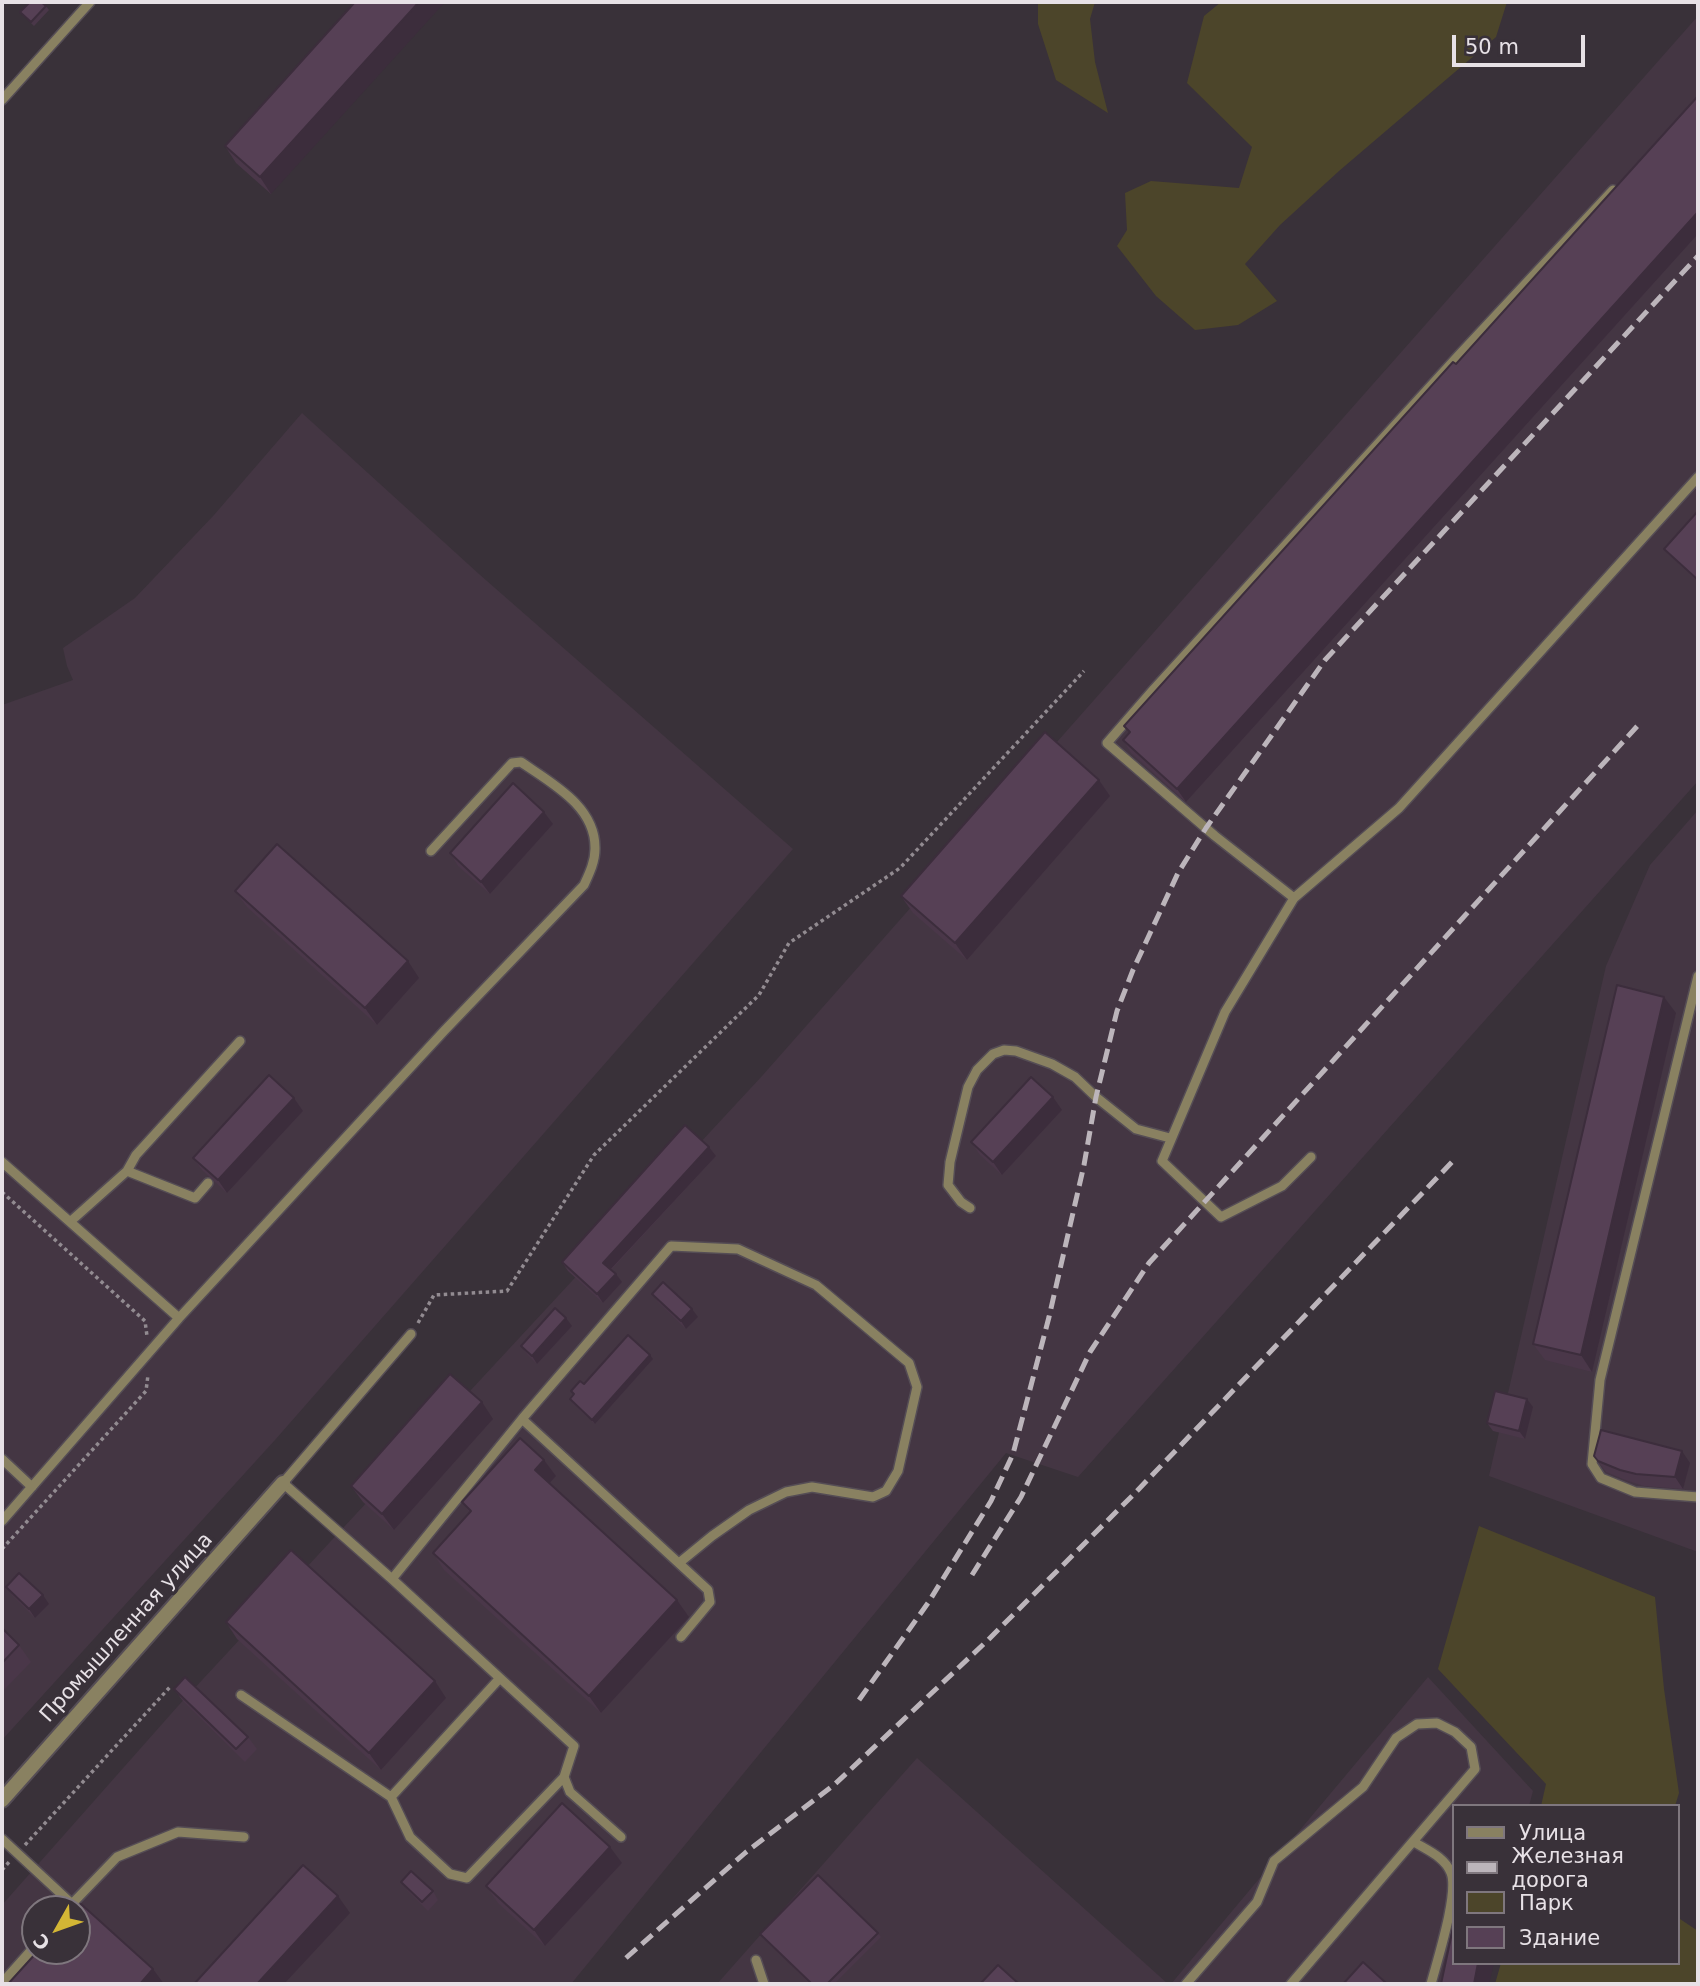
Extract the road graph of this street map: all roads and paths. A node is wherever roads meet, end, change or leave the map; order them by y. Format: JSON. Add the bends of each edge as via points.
{"nodes":[{"id":1,"x":90,"y":2,"type":"edge"},
{"id":2,"x":2,"y":100,"type":"edge"},
{"id":3,"x":1624,"y":178,"type":"edge"},
{"id":4,"x":1698,"y":477,"type":"edge"},
{"id":5,"x":1084,"y":671,"type":"dead end"},
{"id":6,"x":431,"y":851,"type":"dead end"},
{"id":7,"x":1294,"y":898,"type":"junction"},
{"id":8,"x":1698,"y":976,"type":"edge"},
{"id":9,"x":240,"y":1041,"type":"dead end"},
{"id":10,"x":1170,"y":1138,"type":"junction"},
{"id":11,"x":1311,"y":1157,"type":"dead end"},
{"id":12,"x":2,"y":1162,"type":"edge"},
{"id":13,"x":127,"y":1171,"type":"junction"},
{"id":14,"x":208,"y":1184,"type":"edge"},
{"id":15,"x":2,"y":1192,"type":"edge"},
{"id":16,"x":970,"y":1208,"type":"dead end"},
{"id":17,"x":71,"y":1222,"type":"junction"},
{"id":18,"x":179,"y":1318,"type":"junction"},
{"id":19,"x":411,"y":1334,"type":"joint"},
{"id":20,"x":149,"y":1353,"type":"junction"},
{"id":21,"x":522,"y":1419,"type":"junction"},
{"id":22,"x":2,"y":1459,"type":"edge"},
{"id":23,"x":283,"y":1483,"type":"junction"},
{"id":24,"x":32,"y":1487,"type":"junction"},
{"id":25,"x":1698,"y":1494,"type":"edge"},
{"id":26,"x":2,"y":1521,"type":"edge"},
{"id":27,"x":2,"y":1549,"type":"edge"},
{"id":28,"x":679,"y":1563,"type":"junction"},
{"id":29,"x":392,"y":1579,"type":"junction"},
{"id":30,"x":681,"y":1637,"type":"dead end"},
{"id":31,"x":500,"y":1678,"type":"junction"},
{"id":32,"x":170,"y":1687,"type":"dead end"},
{"id":33,"x":241,"y":1695,"type":"dead end"},
{"id":34,"x":564,"y":1777,"type":"junction"},
{"id":35,"x":391,"y":1797,"type":"junction"},
{"id":36,"x":2,"y":1800,"type":"edge"},
{"id":37,"x":621,"y":1837,"type":"dead end"},
{"id":38,"x":244,"y":1838,"type":"dead end"},
{"id":39,"x":2,"y":1839,"type":"edge"},
{"id":40,"x":1414,"y":1842,"type":"junction"},
{"id":41,"x":17,"y":1853,"type":"junction"},
{"id":42,"x":2,"y":1870,"type":"edge"},
{"id":43,"x":58,"y":1895,"type":"edge"},
{"id":44,"x":81,"y":1895,"type":"edge"},
{"id":45,"x":756,"y":1960,"type":"dead end"},
{"id":46,"x":21,"y":1962,"type":"edge"},
{"id":47,"x":2,"y":1983,"type":"edge"},
{"id":48,"x":764,"y":1984,"type":"edge"},
{"id":49,"x":1186,"y":1984,"type":"edge"},
{"id":50,"x":1291,"y":1984,"type":"edge"},
{"id":51,"x":1431,"y":1984,"type":"edge"}],
"edges":[{"from":1,"to":2,"type":"lane"},
{"from":3,"to":7,"type":"lane","via":[[1107,743]]},
{"from":4,"to":7,"type":"lane","via":[[1399,808]]},
{"from":5,"to":19,"type":"path","via":[[900,867],[789,943],[759,995],[594,1155],[507,1291],[434,1295]]},
{"from":6,"to":18,"type":"lane","via":[[512,763],[521,762],[569,795],[586,815],[595,848],[584,885]]},
{"from":7,"to":10,"type":"lane","via":[[1225,1012]]},
{"from":8,"to":25,"type":"lane","via":[[1600,1380],[1592,1464],[1601,1478],[1635,1492]]},
{"from":9,"to":13,"type":"lane","via":[[136,1155]]},
{"from":10,"to":11,"type":"lane","via":[[1161,1161],[1221,1217],[1282,1186]]},
{"from":10,"to":16,"type":"lane","via":[[1136,1129],[1075,1077],[1052,1064],[1004,1050],[977,1070],[968,1087],[950,1161],[947,1185]]},
{"from":12,"to":17,"type":"lane"},
{"from":13,"to":14,"type":"lane","via":[[195,1198]]},
{"from":13,"to":17,"type":"lane"},
{"from":15,"to":20,"type":"path","via":[[145,1321]]},
{"from":17,"to":18,"type":"lane"},
{"from":18,"to":20,"type":"lane"},
{"from":19,"to":23,"type":"lane"},
{"from":20,"to":24,"type":"lane"},
{"from":20,"to":27,"type":"path","via":[[146,1391]]},
{"from":21,"to":28,"type":"lane"},
{"from":21,"to":28,"type":"lane","via":[[671,1246],[738,1249],[816,1285],[909,1363],[917,1387],[898,1471],[886,1490],[873,1497],[812,1487],[786,1492],[749,1510]]},
{"from":21,"to":29,"type":"lane"},
{"from":22,"to":24,"type":"lane"},
{"from":23,"to":29,"type":"lane"},
{"from":23,"to":36,"type":"street","name":"Промышленная улица"},
{"from":24,"to":26,"type":"lane"},
{"from":28,"to":30,"type":"lane","via":[[708,1590],[710,1602]]},
{"from":29,"to":31,"type":"lane"},
{"from":31,"to":34,"type":"lane","via":[[574,1746]]},
{"from":31,"to":35,"type":"lane"},
{"from":32,"to":41,"type":"path"},
{"from":33,"to":35,"type":"lane"},
{"from":34,"to":35,"type":"lane","via":[[467,1878],[450,1874],[410,1837]]},
{"from":34,"to":37,"type":"lane","via":[[570,1792]]},
{"from":38,"to":44,"type":"lane","via":[[177,1832],[117,1857]]},
{"from":39,"to":41,"type":"lane"},
{"from":40,"to":49,"type":"lane","via":[[1475,1769],[1471,1746],[1437,1723],[1417,1724],[1396,1738],[1363,1787],[1274,1861],[1257,1902]]},
{"from":40,"to":50,"type":"lane"},
{"from":40,"to":51,"type":"lane","via":[[1443,1860],[1452,1874],[1451,1911]]},
{"from":41,"to":42,"type":"path"},
{"from":41,"to":43,"type":"lane"},
{"from":45,"to":48,"type":"lane"},
{"from":46,"to":47,"type":"lane"}]}
